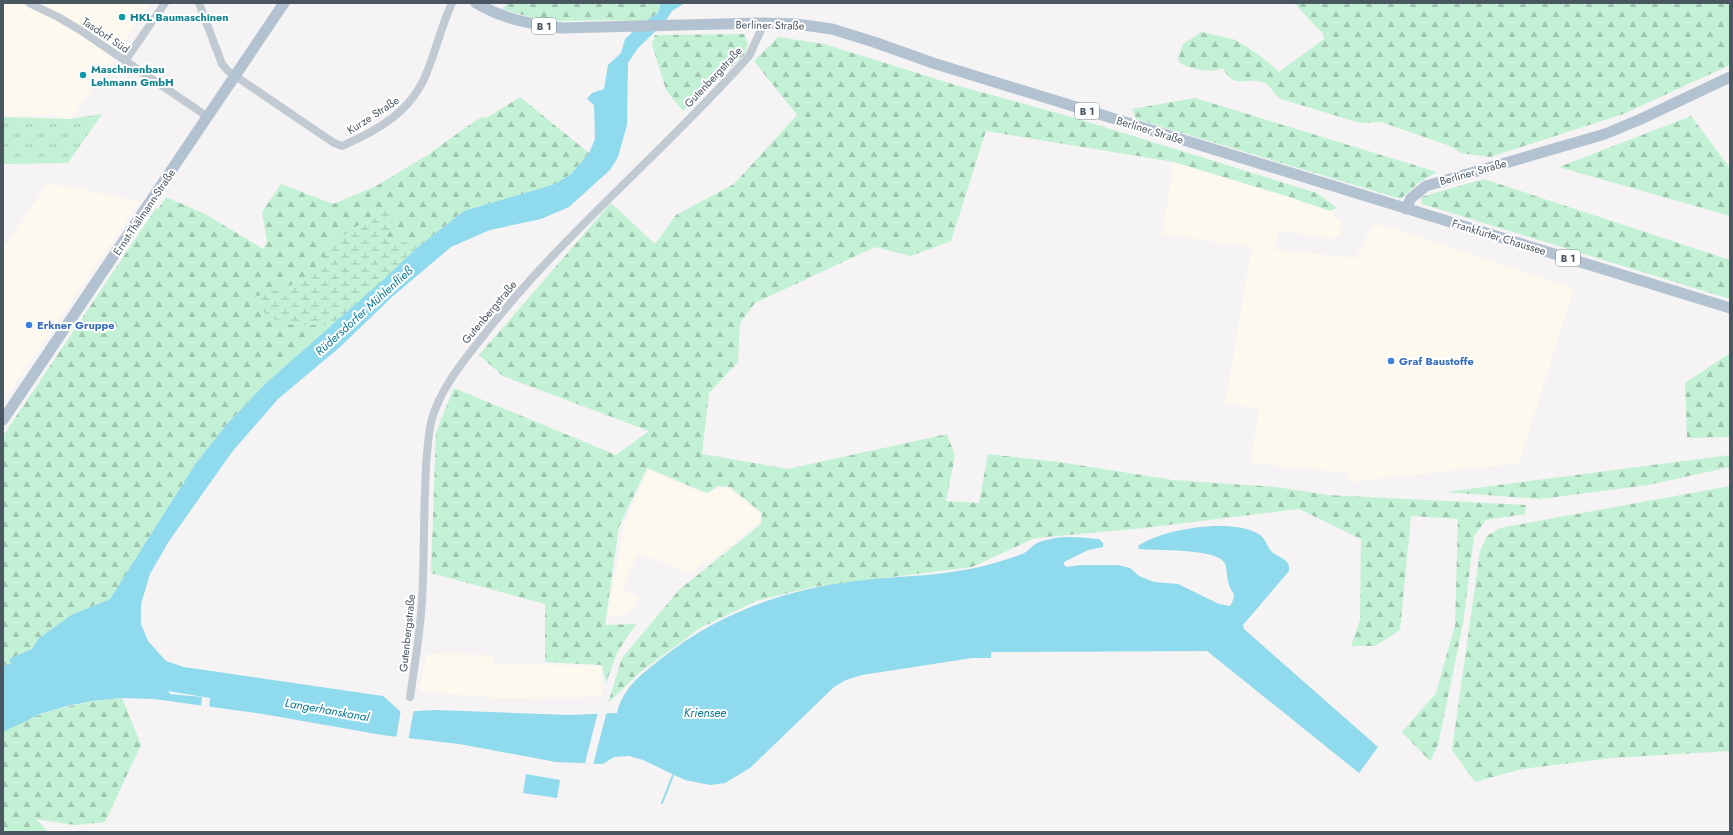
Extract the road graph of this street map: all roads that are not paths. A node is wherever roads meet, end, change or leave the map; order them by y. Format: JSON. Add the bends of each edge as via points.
{"nodes":[{"id":1,"x":29,"y":3,"type":"edge"},
{"id":2,"x":165,"y":3,"type":"edge"},
{"id":3,"x":199,"y":3,"type":"edge"},
{"id":4,"x":284,"y":3,"type":"edge"},
{"id":5,"x":452,"y":3,"type":"edge"},
{"id":6,"x":476,"y":3,"type":"edge"},
{"id":7,"x":761,"y":23,"type":"junction"},
{"id":8,"x":125,"y":61,"type":"junction"},
{"id":9,"x":236,"y":76,"type":"junction"},
{"id":10,"x":1730,"y":77,"type":"edge"},
{"id":11,"x":208,"y":117,"type":"junction"},
{"id":12,"x":1406,"y":209,"type":"junction"},
{"id":13,"x":1730,"y":308,"type":"edge"},
{"id":14,"x":3,"y":420,"type":"edge"},
{"id":15,"x":410,"y":697,"type":"dead end"}],
"edges":[{"from":1,"to":8,"type":"street","name":"Tasdorf Süd","via":[[70,24]]},
{"from":2,"to":8,"type":"street"},
{"from":3,"to":9,"type":"street","via":[[222,64]]},
{"from":4,"to":9,"type":"main road","name":"Ernst-Thälmann-Straße"},
{"from":5,"to":9,"type":"street","name":"Kurze Straße","via":[[425,78],[411,102],[374,130],[342,146]]},
{"from":6,"to":7,"type":"main road","name":"Berliner Straße","number":"B 1","via":[[501,16],[528,24],[560,28]]},
{"from":7,"to":12,"type":"main road","name":"Berliner Straße","number":"B 1","via":[[811,26],[846,34],[948,68]]},
{"from":7,"to":15,"type":"street","name":"Gutenbergstraße","via":[[761,30],[749,56],[532,279],[497,318],[445,388],[431,422],[428,447],[419,640]]},
{"from":8,"to":11,"type":"street","name":"Tasdorf Süd"},
{"from":9,"to":11,"type":"main road","name":"Ernst-Thälmann-Straße"},
{"from":10,"to":12,"type":"main road","name":"Berliner Straße","via":[[1605,134],[1426,186],[1411,198]]},
{"from":11,"to":14,"type":"main road","name":"Ernst-Thälmann-Straße"},
{"from":12,"to":13,"type":"main road","name":"Frankfurter Chaussee","number":"B 1"}]}
